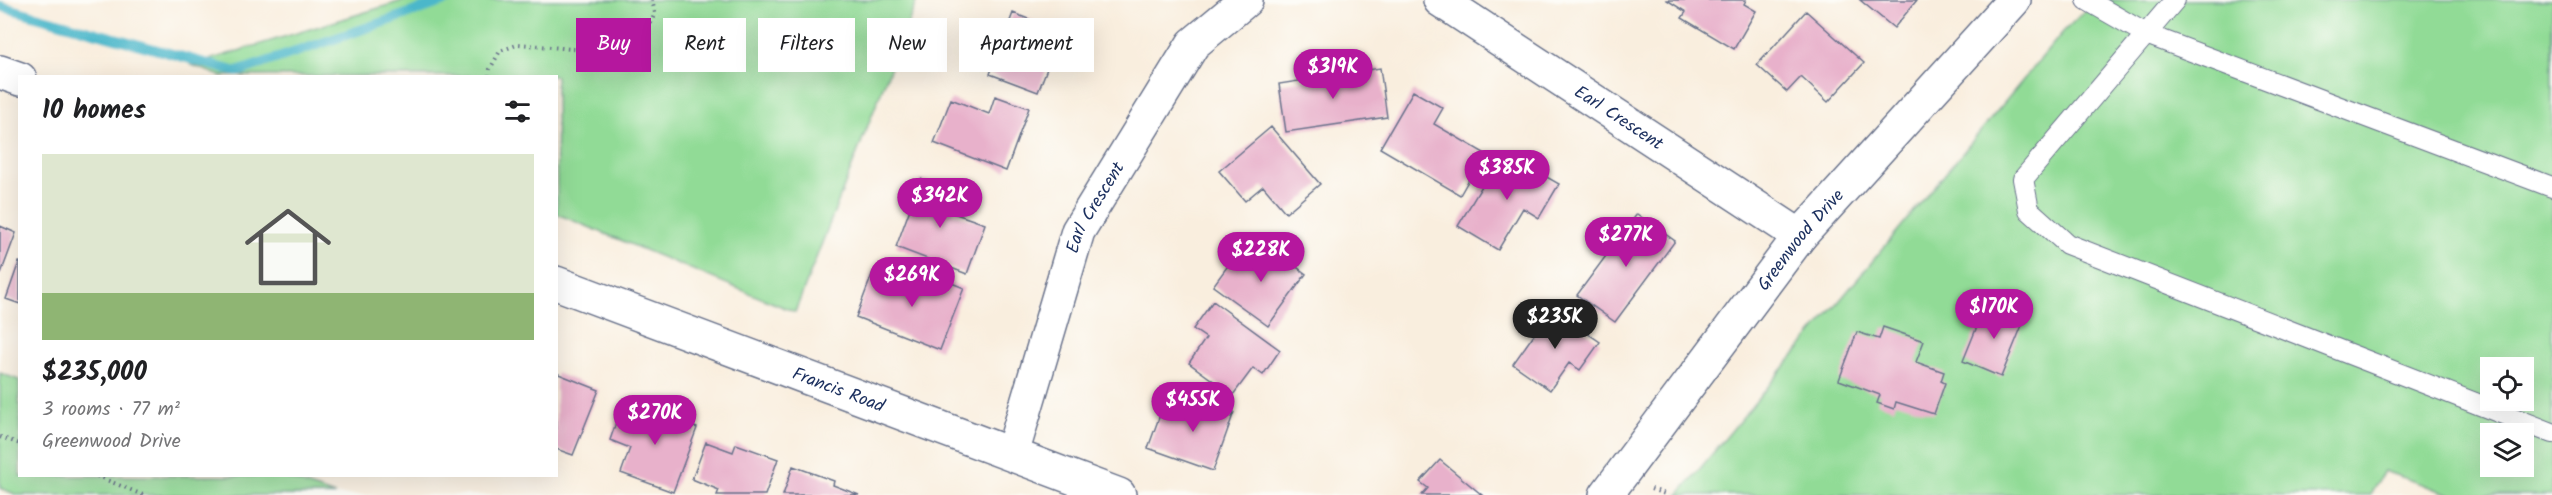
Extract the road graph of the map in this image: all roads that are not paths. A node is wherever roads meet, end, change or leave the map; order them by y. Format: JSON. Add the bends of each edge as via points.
{"nodes":[{"id":1,"x":1246,"y":0,"type":"edge"},
{"id":2,"x":1440,"y":0,"type":"edge"},
{"id":3,"x":2014,"y":0,"type":"edge"},
{"id":4,"x":2087,"y":0,"type":"edge"},
{"id":5,"x":2175,"y":0,"type":"edge"},
{"id":6,"x":2146,"y":34,"type":"junction"},
{"id":7,"x":0,"y":72,"type":"edge"},
{"id":8,"x":18,"y":78,"type":"edge"},
{"id":9,"x":2552,"y":188,"type":"edge"},
{"id":10,"x":1800,"y":236,"type":"junction"},
{"id":11,"x":558,"y":284,"type":"edge"},
{"id":12,"x":2552,"y":433,"type":"edge"},
{"id":13,"x":1012,"y":454,"type":"junction"},
{"id":14,"x":1119,"y":495,"type":"edge"},
{"id":15,"x":1606,"y":495,"type":"edge"}],
"edges":[{"from":1,"to":13,"type":"street","name":"Earl Crescent","via":[[1193,44],[1078,231]]},
{"from":2,"to":10,"type":"street","name":"Earl Crescent"},
{"from":3,"to":10,"type":"street","name":"Greenwood Drive"},
{"from":4,"to":6,"type":"lane"},
{"from":5,"to":6,"type":"lane"},
{"from":6,"to":9,"type":"lane"},
{"from":6,"to":12,"type":"lane","via":[[2023,179],[2029,210],[2067,244]]},
{"from":7,"to":8,"type":"street"},
{"from":10,"to":15,"type":"street","name":"Greenwood Drive"},
{"from":11,"to":13,"type":"street","name":"Francis Road"},
{"from":13,"to":14,"type":"street","name":"Francis Road"}]}
